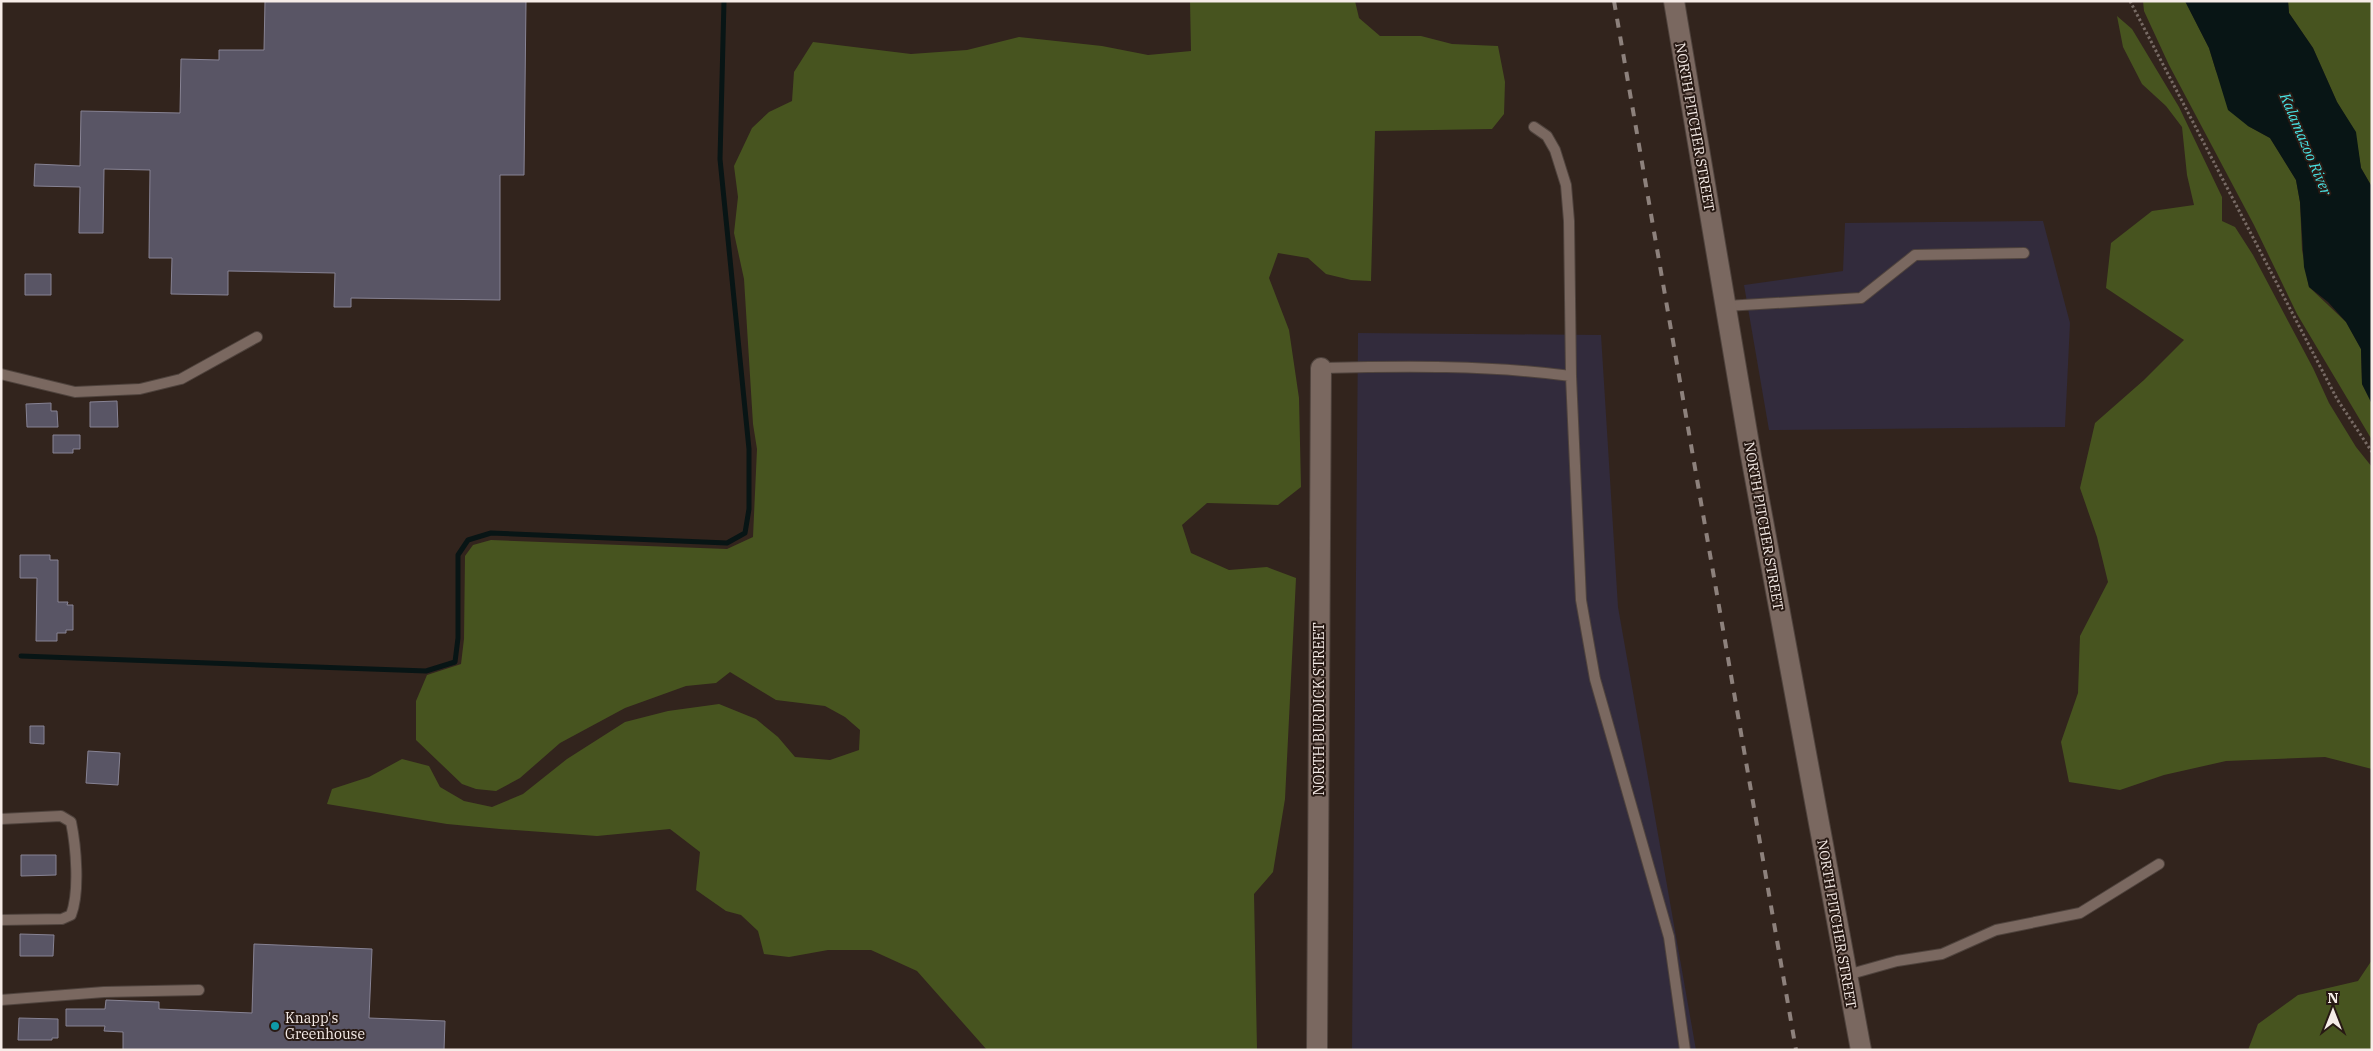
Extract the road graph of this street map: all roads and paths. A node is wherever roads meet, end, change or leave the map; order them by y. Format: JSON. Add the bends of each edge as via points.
{"nodes":[{"id":1,"x":1674,"y":1,"type":"edge"},
{"id":2,"x":2130,"y":1,"type":"edge"},
{"id":3,"x":1534,"y":128,"type":"dead end"},
{"id":4,"x":2024,"y":253,"type":"dead end"},
{"id":5,"x":1726,"y":306,"type":"junction"},
{"id":6,"x":258,"y":337,"type":"dead end"},
{"id":7,"x":1321,"y":368,"type":"joint"},
{"id":8,"x":1,"y":374,"type":"edge"},
{"id":9,"x":1571,"y":376,"type":"junction"},
{"id":10,"x":2372,"y":452,"type":"edge"},
{"id":11,"x":1,"y":819,"type":"edge"},
{"id":12,"x":2159,"y":864,"type":"dead end"},
{"id":13,"x":1,"y":920,"type":"edge"},
{"id":14,"x":1847,"y":975,"type":"junction"},
{"id":15,"x":199,"y":990,"type":"dead end"},
{"id":16,"x":1,"y":1000,"type":"edge"},
{"id":17,"x":1317,"y":1050,"type":"edge"},
{"id":18,"x":1685,"y":1050,"type":"edge"},
{"id":19,"x":1860,"y":1050,"type":"edge"}],
"edges":[{"from":1,"to":5,"type":"street","name":"NORTH PITCHER STREET"},
{"from":2,"to":10,"type":"path","via":[[2319,366]]},
{"from":3,"to":9,"type":"lane","via":[[1546,136],[1555,150],[1566,184]]},
{"from":4,"to":5,"type":"lane","via":[[1915,255],[1861,298]]},
{"from":5,"to":14,"type":"street","name":"NORTH PITCHER STREET"},
{"from":6,"to":8,"type":"lane","via":[[181,379],[140,389],[75,392]]},
{"from":7,"to":9,"type":"lane","via":[[1427,366],[1528,370]]},
{"from":7,"to":17,"type":"street","name":"NORTH BURDICK STREET"},
{"from":9,"to":18,"type":"lane","via":[[1581,600],[1595,679],[1669,937]]},
{"from":11,"to":13,"type":"lane","via":[[60,816],[71,822],[76,903],[72,915],[62,919]]},
{"from":12,"to":14,"type":"lane","via":[[2080,913],[1996,930],[1942,954],[1879,965]]},
{"from":14,"to":19,"type":"street","name":"NORTH PITCHER STREET"},
{"from":15,"to":16,"type":"lane","via":[[104,992]]}]}
